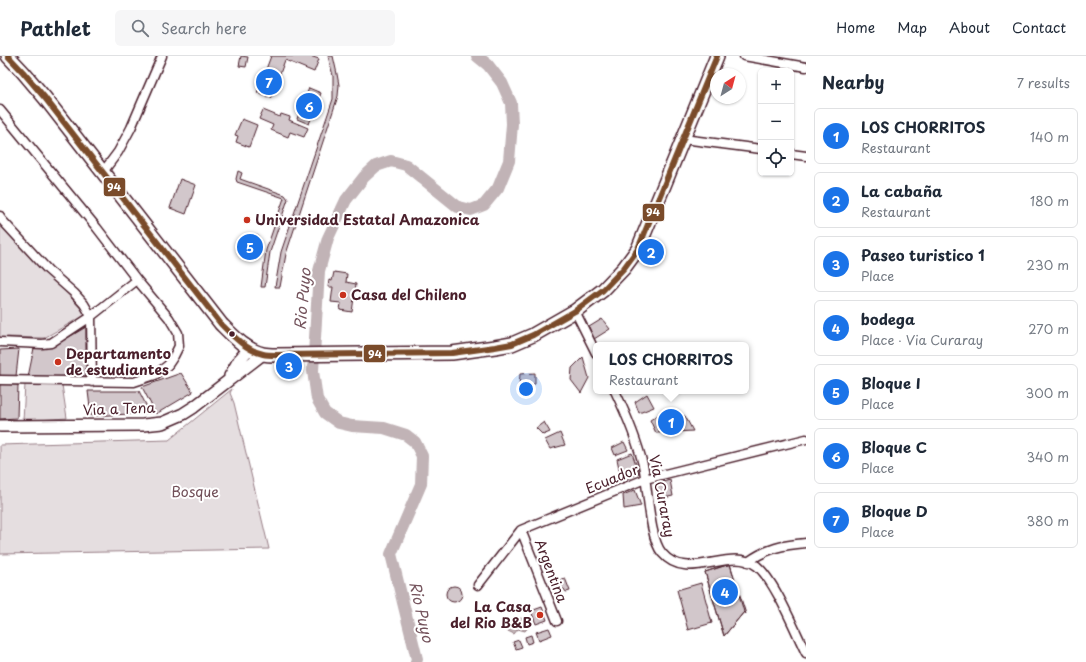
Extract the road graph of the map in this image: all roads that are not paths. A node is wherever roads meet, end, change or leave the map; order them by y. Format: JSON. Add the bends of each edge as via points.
{"nodes":[{"id":1,"x":162,"y":56,"type":"edge"},
{"id":2,"x":717,"y":56,"type":"edge"},
{"id":3,"x":744,"y":56,"type":"edge"},
{"id":4,"x":11,"y":57,"type":"edge"},
{"id":5,"x":806,"y":67,"type":"edge"},
{"id":6,"x":0,"y":110,"type":"edge"},
{"id":7,"x":683,"y":139,"type":"junction"},
{"id":8,"x":758,"y":150,"type":"edge"},
{"id":9,"x":794,"y":154,"type":"edge"},
{"id":10,"x":806,"y":156,"type":"edge"},
{"id":11,"x":104,"y":172,"type":"junction"},
{"id":12,"x":0,"y":216,"type":"edge"},
{"id":13,"x":137,"y":280,"type":"junction"},
{"id":14,"x":575,"y":310,"type":"junction"},
{"id":15,"x":91,"y":316,"type":"junction"},
{"id":16,"x":0,"y":342,"type":"edge"},
{"id":17,"x":593,"y":347,"type":"edge"},
{"id":18,"x":250,"y":348,"type":"junction"},
{"id":19,"x":262,"y":354,"type":"junction"},
{"id":20,"x":0,"y":380,"type":"edge"},
{"id":21,"x":92,"y":382,"type":"junction"},
{"id":22,"x":226,"y":382,"type":"junction"},
{"id":23,"x":616,"y":394,"type":"edge"},
{"id":24,"x":0,"y":426,"type":"edge"},
{"id":25,"x":806,"y":439,"type":"edge"},
{"id":26,"x":645,"y":479,"type":"junction"},
{"id":27,"x":521,"y":530,"type":"junction"},
{"id":28,"x":806,"y":543,"type":"edge"},
{"id":29,"x":748,"y":562,"type":"junction"},
{"id":30,"x":478,"y":584,"type":"dead end"},
{"id":31,"x":557,"y":621,"type":"dead end"},
{"id":32,"x":806,"y":653,"type":"edge"}],
"edges":[{"from":1,"to":11,"type":"street","via":[[131,128]]},
{"from":2,"to":7,"type":"highway"},
{"from":3,"to":5,"type":"street"},
{"from":4,"to":11,"type":"highway"},
{"from":6,"to":13,"type":"street"},
{"from":7,"to":8,"type":"street"},
{"from":7,"to":14,"type":"highway","via":[[638,248],[624,268],[603,290]]},
{"from":9,"to":10,"type":"street"},
{"from":11,"to":18,"type":"highway","via":[[221,324],[239,342]]},
{"from":12,"to":15,"type":"street","via":[[48,270],[84,304]]},
{"from":13,"to":15,"type":"street"},
{"from":13,"to":21,"type":"street","via":[[169,318],[178,333],[178,346],[174,356],[168,365],[155,375],[134,382]]},
{"from":14,"to":17,"type":"street"},
{"from":14,"to":19,"type":"highway","via":[[523,340],[495,347],[452,353]]},
{"from":15,"to":16,"type":"street","via":[[50,342]]},
{"from":15,"to":21,"type":"street"},
{"from":18,"to":19,"type":"highway"},
{"from":18,"to":22,"type":"main road","name":"Via a Tena","via":[[239,360]]},
{"from":19,"to":22,"type":"main road","name":"Via a Tena"},
{"from":20,"to":21,"type":"street"},
{"from":22,"to":24,"type":"main road","name":"Via a Tena","via":[[194,407],[162,423]]},
{"from":23,"to":26,"type":"street","name":"Via Curaray","via":[[639,449]]},
{"from":25,"to":26,"type":"street","name":"Ecuador"},
{"from":26,"to":27,"type":"street","name":"Ecuador"},
{"from":26,"to":29,"type":"street","name":"Via Curaray","via":[[654,535],[661,552],[669,560],[679,565],[691,566],[734,559]]},
{"from":27,"to":30,"type":"street","name":"Ecuador"},
{"from":27,"to":31,"type":"street","name":"Argentina"},
{"from":28,"to":29,"type":"street","via":[[783,545],[759,554]]},
{"from":29,"to":32,"type":"street","via":[[766,576],[783,604]]}]}
